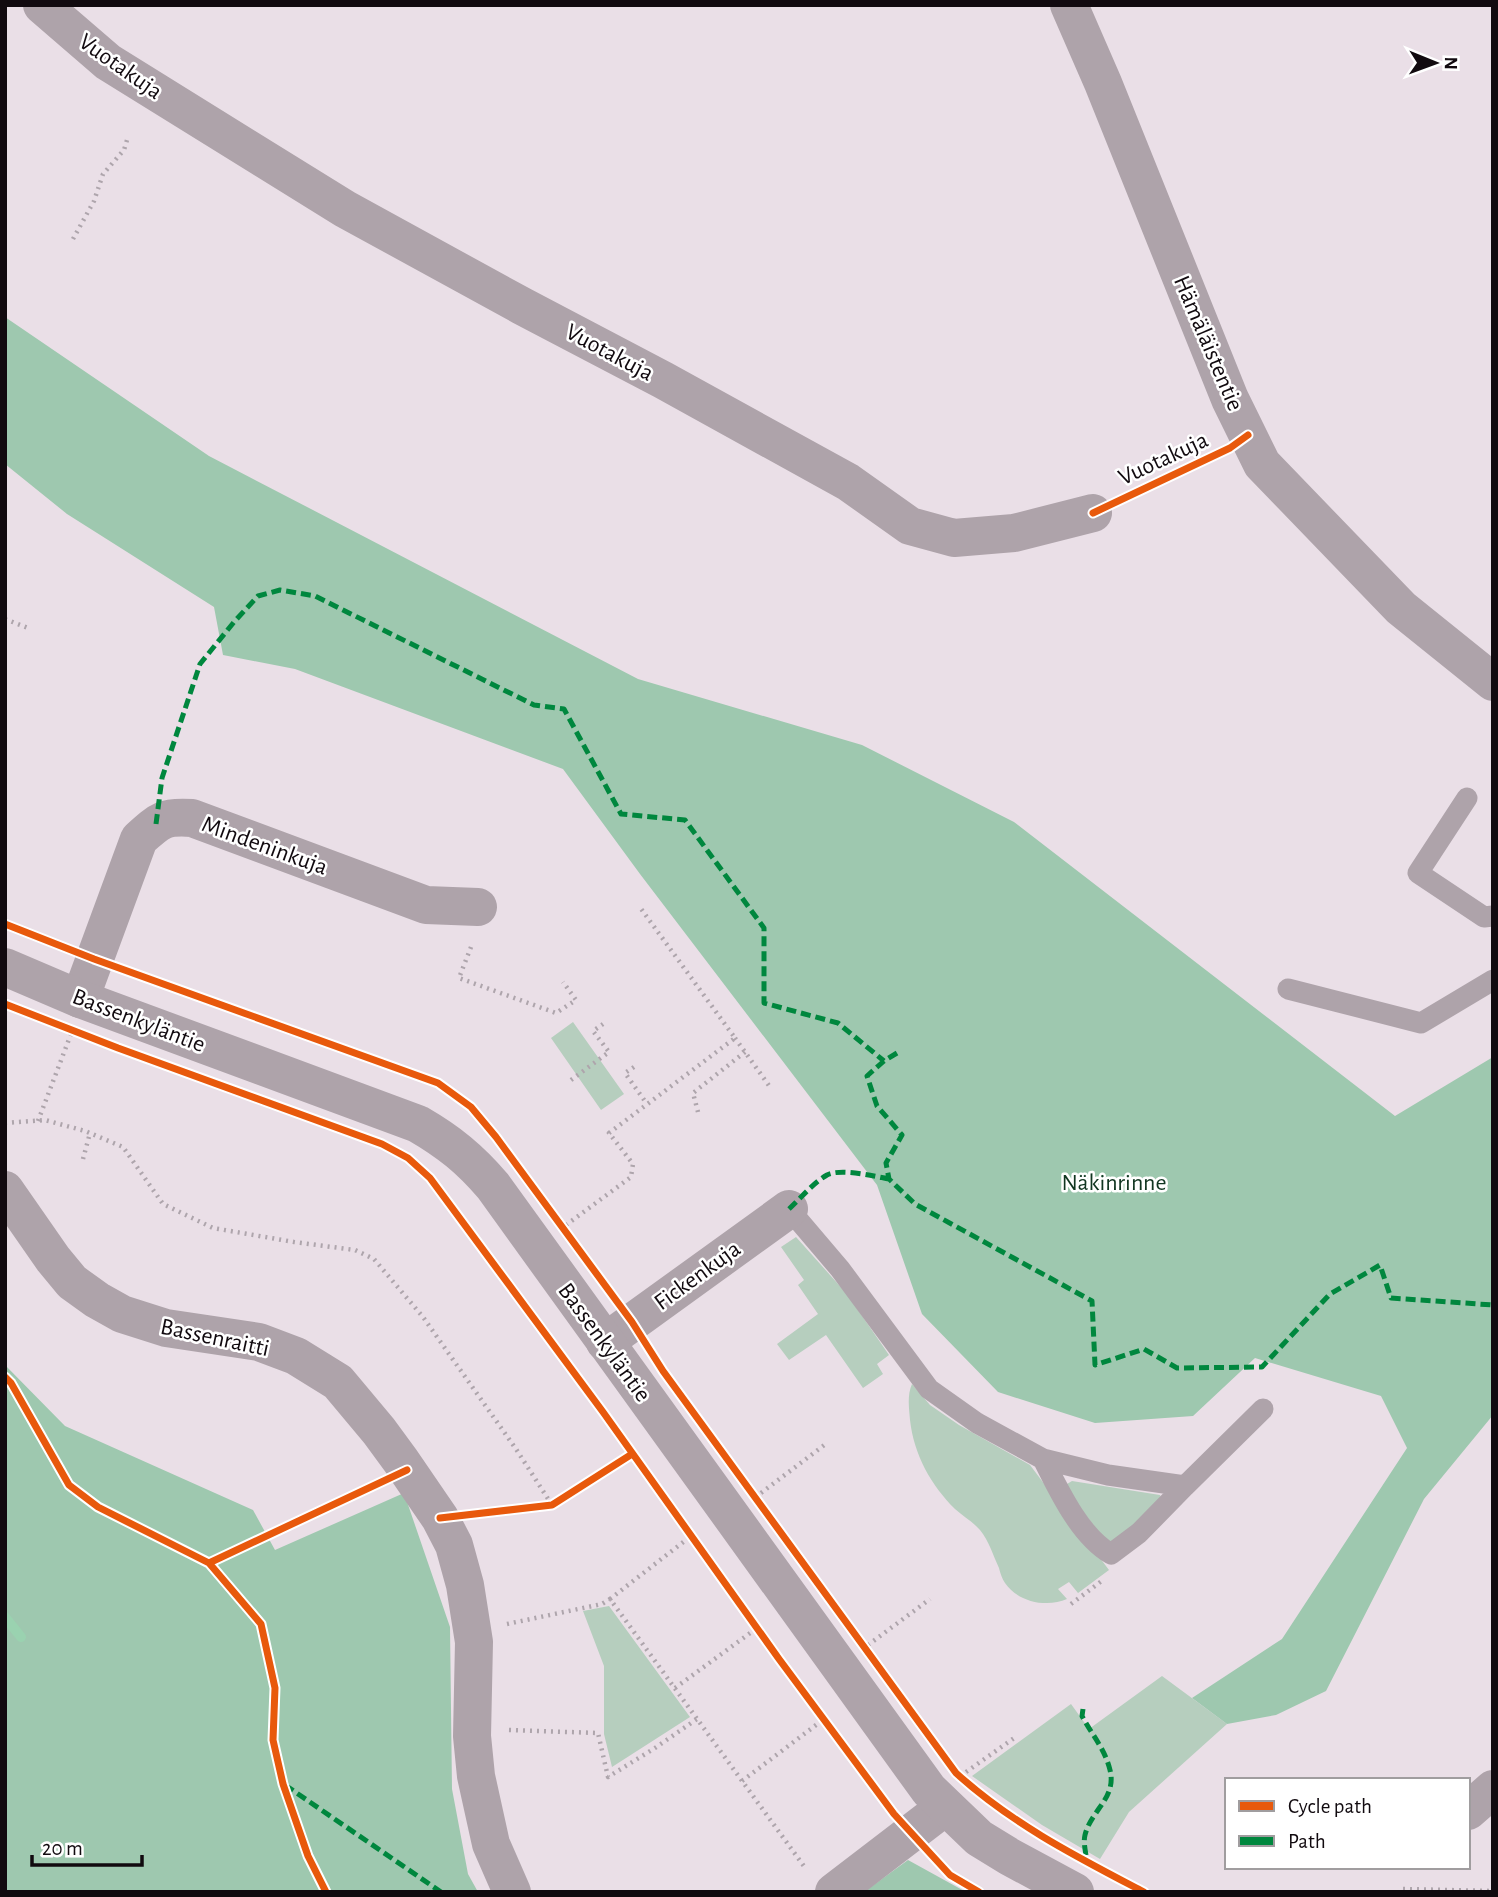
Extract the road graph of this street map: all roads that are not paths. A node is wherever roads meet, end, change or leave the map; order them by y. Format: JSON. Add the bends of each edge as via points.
{"nodes":[{"id":1,"x":42,"y":5,"type":"edge"},
{"id":2,"x":1069,"y":5,"type":"edge"},
{"id":3,"x":1093,"y":513,"type":"dead end"},
{"id":4,"x":1493,"y":682,"type":"edge"},
{"id":5,"x":1466,"y":798,"type":"dead end"},
{"id":6,"x":478,"y":907,"type":"dead end"},
{"id":7,"x":1493,"y":916,"type":"edge"},
{"id":8,"x":5,"y":967,"type":"edge"},
{"id":9,"x":1493,"y":980,"type":"edge"},
{"id":10,"x":1288,"y":989,"type":"dead end"},
{"id":11,"x":74,"y":1022,"type":"junction"},
{"id":12,"x":5,"y":1190,"type":"edge"},
{"id":13,"x":789,"y":1209,"type":"joint"},
{"id":14,"x":605,"y":1342,"type":"junction"},
{"id":15,"x":1263,"y":1409,"type":"dead end"},
{"id":16,"x":1043,"y":1460,"type":"junction"},
{"id":17,"x":1185,"y":1486,"type":"junction"},
{"id":18,"x":958,"y":1789,"type":"junction"},
{"id":19,"x":1493,"y":1790,"type":"edge"},
{"id":20,"x":1470,"y":1809,"type":"edge"},
{"id":21,"x":512,"y":1892,"type":"edge"},
{"id":22,"x":834,"y":1892,"type":"edge"},
{"id":23,"x":1075,"y":1892,"type":"edge"}],
"edges":[{"from":1,"to":3,"type":"street","name":"Vuotakuja","via":[[108,62],[345,209],[849,482],[910,526],[954,538],[1014,533]]},
{"from":2,"to":4,"type":"street","name":"Hämäläistentie","via":[[1230,399],[1262,464],[1401,608]]},
{"from":5,"to":7,"type":"lane","via":[[1418,873],[1484,916]]},
{"from":6,"to":11,"type":"street","name":"Mindeninkuja","via":[[426,905],[192,818],[172,816],[139,839]]},
{"from":8,"to":11,"type":"street","name":"Bassenkyläntie"},
{"from":9,"to":10,"type":"lane","via":[[1421,1023]]},
{"from":11,"to":14,"type":"street","name":"Bassenkyläntie","via":[[418,1124],[446,1140],[493,1186]]},
{"from":12,"to":21,"type":"street","name":"Bassenraitti","via":[[52,1259],[72,1282],[97,1300],[122,1314],[166,1328],[259,1342],[296,1356],[338,1382],[379,1431],[454,1545],[474,1642],[476,1776],[491,1844]]},
{"from":13,"to":14,"type":"street","name":"Fickenkuja"},
{"from":13,"to":16,"type":"lane","via":[[929,1389]]},
{"from":14,"to":18,"type":"street","name":"Bassenkyläntie","via":[[929,1790]]},
{"from":15,"to":17,"type":"lane"},
{"from":16,"to":17,"type":"lane"},
{"from":16,"to":17,"type":"lane","via":[[1066,1504],[1100,1548],[1111,1554]]},
{"from":18,"to":22,"type":"street"},
{"from":18,"to":23,"type":"street","name":"Bassenkyläntie","via":[[979,1838]]},
{"from":19,"to":20,"type":"street"}]}
